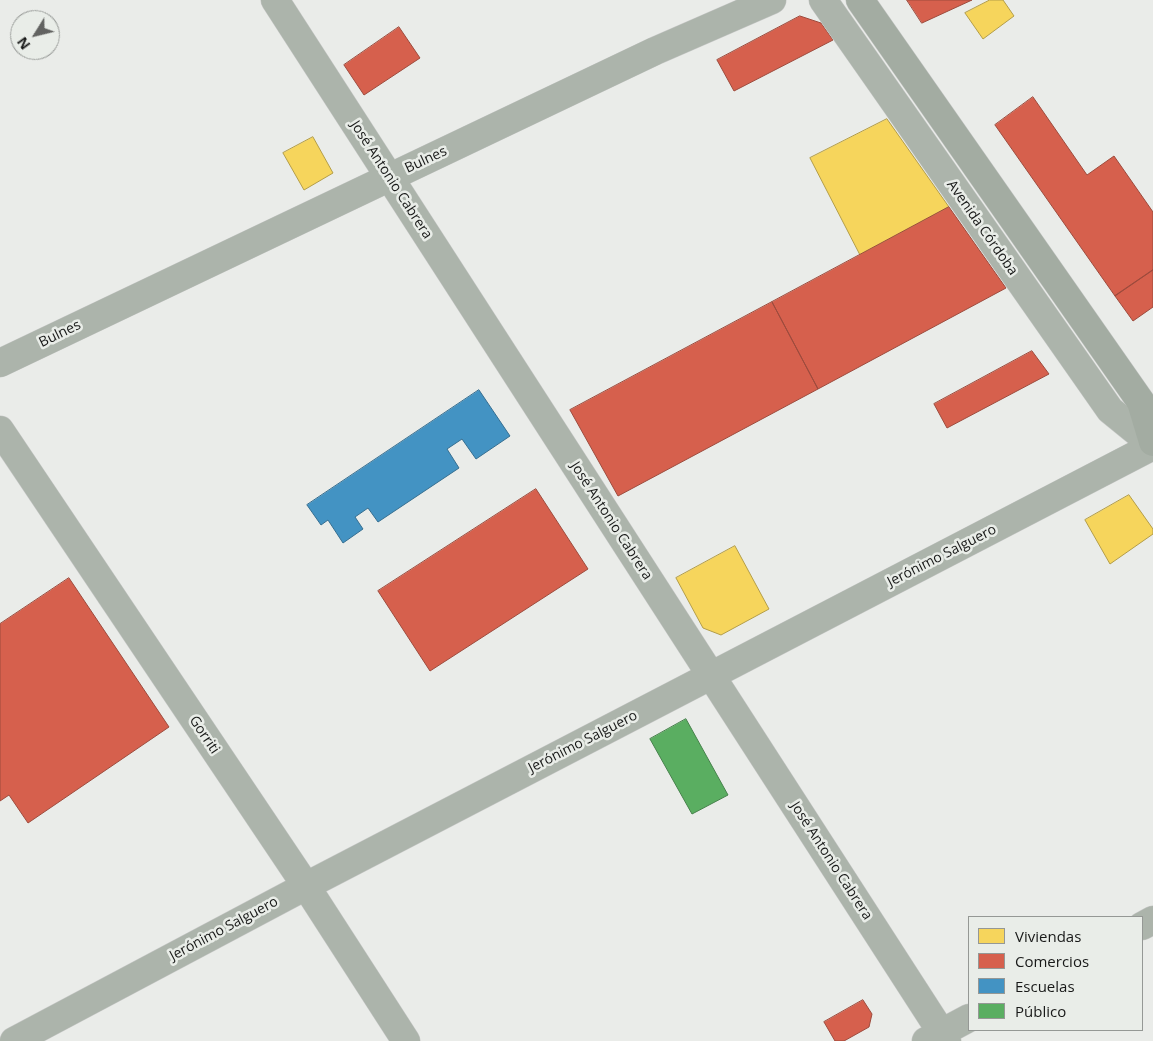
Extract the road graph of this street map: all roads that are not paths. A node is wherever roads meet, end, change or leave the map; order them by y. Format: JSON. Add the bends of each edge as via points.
{"nodes":[{"id":1,"x":275,"y":0,"type":"edge"},
{"id":2,"x":772,"y":0,"type":"edge"},
{"id":3,"x":823,"y":0,"type":"edge"},
{"id":4,"x":860,"y":0,"type":"edge"},
{"id":5,"x":390,"y":177,"type":"junction"},
{"id":6,"x":0,"y":363,"type":"edge"},
{"id":7,"x":0,"y":430,"type":"edge"},
{"id":8,"x":1153,"y":444,"type":"edge"},
{"id":9,"x":711,"y":676,"type":"junction"},
{"id":10,"x":306,"y":886,"type":"junction"},
{"id":11,"x":968,"y":1019,"type":"edge"},
{"id":12,"x":939,"y":1038,"type":"edge"},
{"id":13,"x":14,"y":1041,"type":"edge"},
{"id":14,"x":406,"y":1041,"type":"edge"}],
"edges":[{"from":1,"to":5,"type":"street","name":"José Antonio Cabrera"},
{"from":2,"to":5,"type":"street","name":"Bulnes","via":[[655,51]]},
{"from":3,"to":8,"type":"street","name":"Avenida Córdoba","via":[[1110,410]]},
{"from":4,"to":8,"type":"main road","via":[[1141,402]]},
{"from":5,"to":6,"type":"street","name":"Bulnes"},
{"from":5,"to":9,"type":"street","name":"José Antonio Cabrera"},
{"from":7,"to":10,"type":"street","name":"Gorriti"},
{"from":8,"to":9,"type":"street","name":"Jerónimo Salguero"},
{"from":9,"to":10,"type":"street","name":"Jerónimo Salguero"},
{"from":9,"to":12,"type":"street","name":"José Antonio Cabrera"},
{"from":10,"to":13,"type":"street","name":"Jerónimo Salguero"},
{"from":10,"to":14,"type":"street","name":"Gorriti"},
{"from":11,"to":12,"type":"street"}]}
